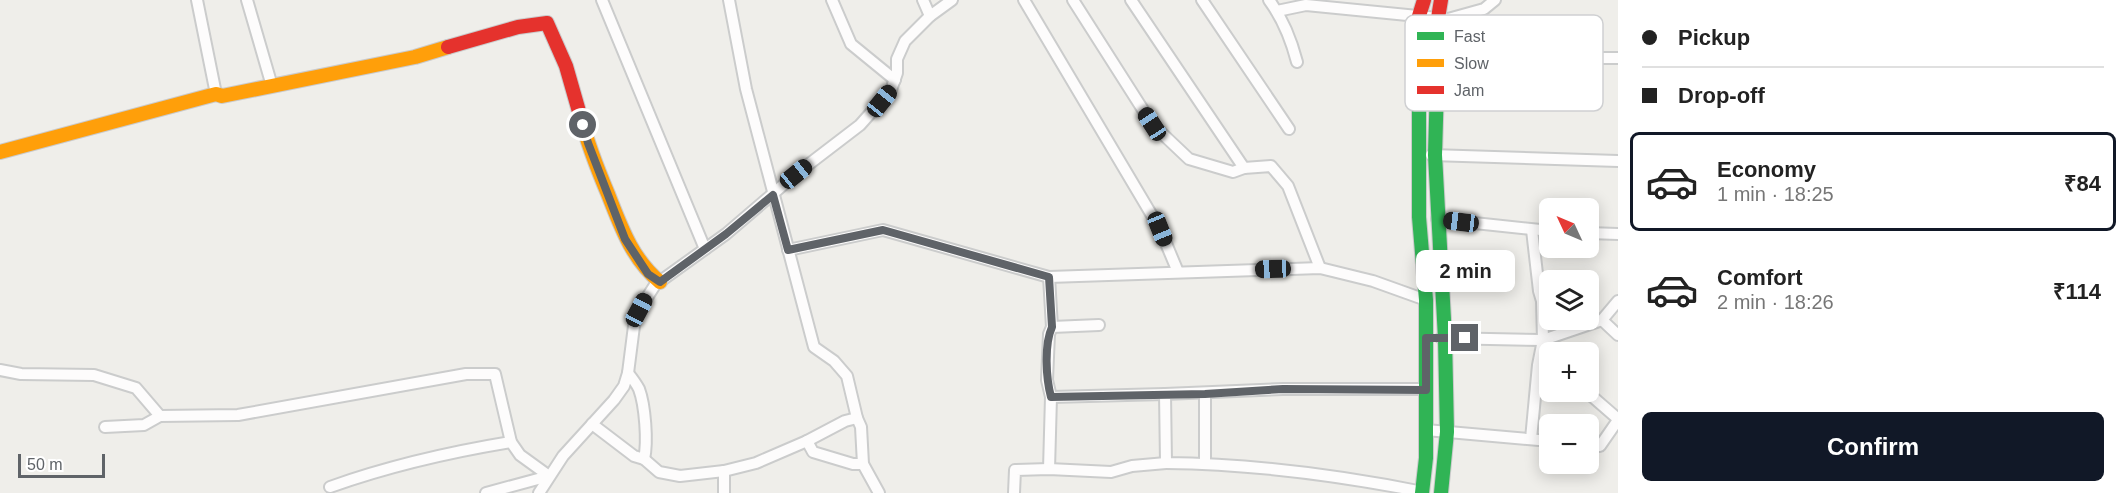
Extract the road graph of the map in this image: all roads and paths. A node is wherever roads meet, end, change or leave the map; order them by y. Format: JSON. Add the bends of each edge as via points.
{"nodes":[{"id":1,"x":197,"y":0,"type":"edge"},
{"id":2,"x":246,"y":0,"type":"edge"},
{"id":3,"x":602,"y":0,"type":"edge"},
{"id":4,"x":729,"y":0,"type":"edge"},
{"id":5,"x":832,"y":0,"type":"edge"},
{"id":6,"x":923,"y":0,"type":"edge"},
{"id":7,"x":952,"y":0,"type":"edge"},
{"id":8,"x":1024,"y":0,"type":"edge"},
{"id":9,"x":1073,"y":0,"type":"edge"},
{"id":10,"x":1131,"y":0,"type":"edge"},
{"id":11,"x":1202,"y":0,"type":"edge"},
{"id":12,"x":1269,"y":0,"type":"edge"},
{"id":13,"x":1424,"y":0,"type":"edge"},
{"id":14,"x":1441,"y":0,"type":"edge"},
{"id":15,"x":1495,"y":0,"type":"edge"},
{"id":16,"x":1277,"y":11,"type":"junction"},
{"id":17,"x":1409,"y":15,"type":"edge"},
{"id":18,"x":1419,"y":15,"type":"edge"},
{"id":19,"x":1438,"y":15,"type":"edge"},
{"id":20,"x":1462,"y":15,"type":"edge"},
{"id":21,"x":930,"y":16,"type":"junction"},
{"id":22,"x":1603,"y":58,"type":"dead end"},
{"id":23,"x":1618,"y":58,"type":"edge"},
{"id":24,"x":1298,"y":62,"type":"dead end"},
{"id":25,"x":895,"y":80,"type":"junction"},
{"id":26,"x":272,"y":86,"type":"junction"},
{"id":27,"x":216,"y":94,"type":"junction"},
{"id":28,"x":1418,"y":111,"type":"edge"},
{"id":29,"x":1436,"y":111,"type":"edge"},
{"id":30,"x":1289,"y":129,"type":"dead end"},
{"id":31,"x":0,"y":152,"type":"edge"},
{"id":32,"x":1418,"y":155,"type":"junction"},
{"id":33,"x":1435,"y":155,"type":"junction"},
{"id":34,"x":1618,"y":161,"type":"edge"},
{"id":35,"x":1244,"y":168,"type":"junction"},
{"id":36,"x":773,"y":195,"type":"junction"},
{"id":37,"x":1419,"y":217,"type":"junction"},
{"id":38,"x":1437,"y":219,"type":"junction"},
{"id":39,"x":1532,"y":230,"type":"junction"},
{"id":40,"x":1539,"y":230,"type":"edge"},
{"id":41,"x":1599,"y":233,"type":"edge"},
{"id":42,"x":1618,"y":234,"type":"edge"},
{"id":43,"x":705,"y":249,"type":"junction"},
{"id":44,"x":788,"y":250,"type":"junction"},
{"id":45,"x":1320,"y":268,"type":"junction"},
{"id":46,"x":1178,"y":272,"type":"junction"},
{"id":47,"x":1049,"y":277,"type":"junction"},
{"id":48,"x":660,"y":282,"type":"junction"},
{"id":49,"x":1426,"y":300,"type":"junction"},
{"id":50,"x":1618,"y":301,"type":"edge"},
{"id":51,"x":1602,"y":320,"type":"junction"},
{"id":52,"x":1099,"y":325,"type":"dead end"},
{"id":53,"x":1052,"y":327,"type":"junction"},
{"id":54,"x":1618,"y":335,"type":"edge"},
{"id":55,"x":1426,"y":338,"type":"junction"},
{"id":56,"x":1445,"y":338,"type":"junction"},
{"id":57,"x":1543,"y":340,"type":"junction"},
{"id":58,"x":0,"y":370,"type":"edge"},
{"id":59,"x":628,"y":373,"type":"junction"},
{"id":60,"x":1426,"y":390,"type":"junction"},
{"id":61,"x":1165,"y":394,"type":"junction"},
{"id":62,"x":1205,"y":394,"type":"junction"},
{"id":63,"x":1051,"y":397,"type":"junction"},
{"id":64,"x":1598,"y":402,"type":"edge"},
{"id":65,"x":160,"y":416,"type":"junction"},
{"id":66,"x":857,"y":418,"type":"junction"},
{"id":67,"x":1618,"y":419,"type":"edge"},
{"id":68,"x":592,"y":424,"type":"junction"},
{"id":69,"x":105,"y":427,"type":"dead end"},
{"id":70,"x":1426,"y":430,"type":"junction"},
{"id":71,"x":1447,"y":432,"type":"junction"},
{"id":72,"x":1531,"y":440,"type":"junction"},
{"id":73,"x":1539,"y":440,"type":"edge"},
{"id":74,"x":807,"y":441,"type":"junction"},
{"id":75,"x":511,"y":442,"type":"junction"},
{"id":76,"x":1599,"y":446,"type":"edge"},
{"id":77,"x":644,"y":459,"type":"junction"},
{"id":78,"x":1166,"y":463,"type":"junction"},
{"id":79,"x":863,"y":464,"type":"junction"},
{"id":80,"x":1205,"y":464,"type":"junction"},
{"id":81,"x":1049,"y":469,"type":"junction"},
{"id":82,"x":724,"y":471,"type":"junction"},
{"id":83,"x":549,"y":476,"type":"junction"},
{"id":84,"x":330,"y":487,"type":"dead end"},
{"id":85,"x":1422,"y":492,"type":"edge"},
{"id":86,"x":486,"y":493,"type":"edge"},
{"id":87,"x":539,"y":493,"type":"edge"},
{"id":88,"x":724,"y":493,"type":"edge"},
{"id":89,"x":879,"y":493,"type":"edge"},
{"id":90,"x":1014,"y":493,"type":"edge"},
{"id":91,"x":1441,"y":493,"type":"edge"}],
"edges":[{"from":1,"to":27,"type":"street"},
{"from":2,"to":26,"type":"street"},
{"from":3,"to":43,"type":"street"},
{"from":4,"to":36,"type":"street","via":[[746,89]]},
{"from":5,"to":25,"type":"street","via":[[851,44]]},
{"from":6,"to":21,"type":"street"},
{"from":7,"to":21,"type":"street"},
{"from":8,"to":46,"type":"street","via":[[1160,229]]},
{"from":9,"to":35,"type":"street","via":[[1152,124],[1189,159],[1233,172]]},
{"from":10,"to":35,"type":"street"},
{"from":11,"to":30,"type":"street"},
{"from":12,"to":16,"type":"street"},
{"from":13,"to":18,"type":"main road"},
{"from":14,"to":19,"type":"main road"},
{"from":15,"to":20,"type":"street","via":[[1484,9]]},
{"from":16,"to":17,"type":"street","via":[[1306,5]]},
{"from":16,"to":24,"type":"street"},
{"from":21,"to":25,"type":"street","via":[[900,50]]},
{"from":22,"to":23,"type":"street"},
{"from":25,"to":36,"type":"street","via":[[860,125]]},
{"from":26,"to":27,"type":"main road"},
{"from":26,"to":48,"type":"main road","via":[[415,57],[518,27],[547,23],[625,239],[648,274]]},
{"from":27,"to":31,"type":"main road"},
{"from":28,"to":32,"type":"main road"},
{"from":29,"to":33,"type":"main road"},
{"from":32,"to":33,"type":"street"},
{"from":32,"to":37,"type":"main road"},
{"from":33,"to":34,"type":"street"},
{"from":33,"to":38,"type":"main road"},
{"from":35,"to":45,"type":"street","via":[[1271,166],[1287,186]]},
{"from":36,"to":43,"type":"street"},
{"from":36,"to":44,"type":"street"},
{"from":37,"to":38,"type":"street"},
{"from":37,"to":49,"type":"main road"},
{"from":38,"to":39,"type":"street"},
{"from":38,"to":56,"type":"main road"},
{"from":39,"to":40,"type":"street"},
{"from":39,"to":57,"type":"street"},
{"from":41,"to":42,"type":"street"},
{"from":43,"to":48,"type":"street"},
{"from":44,"to":47,"type":"street","via":[[883,230]]},
{"from":44,"to":66,"type":"street","via":[[814,347],[847,376]]},
{"from":45,"to":46,"type":"street"},
{"from":45,"to":49,"type":"street"},
{"from":46,"to":47,"type":"street"},
{"from":47,"to":53,"type":"street"},
{"from":48,"to":59,"type":"street","via":[[639,310]]},
{"from":49,"to":55,"type":"main road"},
{"from":50,"to":51,"type":"street"},
{"from":51,"to":54,"type":"street"},
{"from":51,"to":57,"type":"street"},
{"from":52,"to":53,"type":"street"},
{"from":53,"to":63,"type":"street","via":[[1047,380]]},
{"from":55,"to":56,"type":"street"},
{"from":55,"to":60,"type":"main road"},
{"from":56,"to":57,"type":"street"},
{"from":56,"to":71,"type":"main road"},
{"from":57,"to":72,"type":"street"},
{"from":58,"to":65,"type":"street","via":[[94,375],[136,388]]},
{"from":59,"to":68,"type":"street","via":[[624,386]]},
{"from":59,"to":77,"type":"street","via":[[641,398]]},
{"from":60,"to":62,"type":"street","via":[[1283,389]]},
{"from":60,"to":70,"type":"main road"},
{"from":61,"to":62,"type":"street"},
{"from":61,"to":63,"type":"street"},
{"from":61,"to":78,"type":"street"},
{"from":62,"to":80,"type":"street"},
{"from":63,"to":81,"type":"street"},
{"from":64,"to":67,"type":"street"},
{"from":65,"to":69,"type":"street","via":[[144,425]]},
{"from":65,"to":75,"type":"street","via":[[238,415],[466,374],[495,374]]},
{"from":66,"to":74,"type":"street","via":[[845,420]]},
{"from":66,"to":79,"type":"street"},
{"from":67,"to":76,"type":"street"},
{"from":68,"to":77,"type":"street","via":[[634,456]]},
{"from":68,"to":83,"type":"street"},
{"from":70,"to":71,"type":"street"},
{"from":70,"to":85,"type":"main road"},
{"from":71,"to":72,"type":"street"},
{"from":71,"to":91,"type":"main road"},
{"from":72,"to":73,"type":"street"},
{"from":74,"to":79,"type":"street","via":[[813,452]]},
{"from":74,"to":82,"type":"street","via":[[756,464]]},
{"from":75,"to":83,"type":"street","via":[[520,455]]},
{"from":75,"to":84,"type":"street","via":[[453,452]]},
{"from":77,"to":82,"type":"street","via":[[659,472],[680,476]]},
{"from":78,"to":80,"type":"street"},
{"from":78,"to":81,"type":"street","via":[[1112,472]]},
{"from":79,"to":89,"type":"street"},
{"from":80,"to":85,"type":"street","via":[[1357,479]]},
{"from":81,"to":90,"type":"street","via":[[1015,470]]},
{"from":82,"to":88,"type":"street"},
{"from":83,"to":86,"type":"street"},
{"from":83,"to":87,"type":"street"}]}
